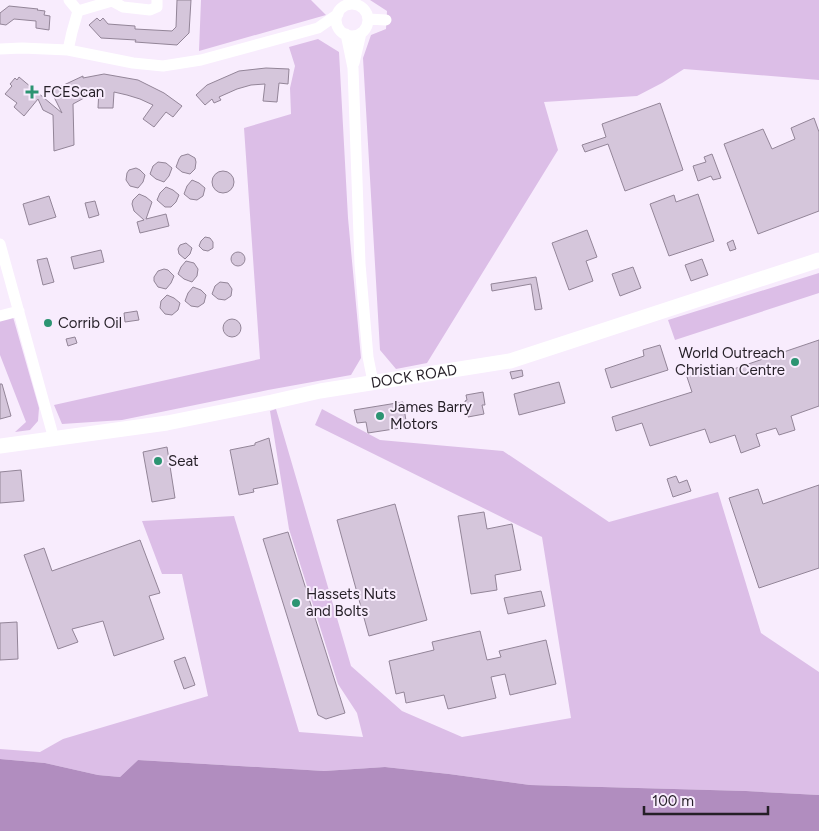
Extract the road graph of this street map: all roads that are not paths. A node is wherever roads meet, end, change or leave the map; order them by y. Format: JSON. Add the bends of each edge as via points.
{"nodes":[{"id":1,"x":69,"y":0,"type":"edge"},
{"id":2,"x":157,"y":0,"type":"edge"},
{"id":3,"x":113,"y":1,"type":"edge"},
{"id":4,"x":356,"y":2,"type":"edge"},
{"id":5,"x":78,"y":11,"type":"junction"},
{"id":6,"x":338,"y":14,"type":"junction"},
{"id":7,"x":368,"y":20,"type":"junction"},
{"id":8,"x":386,"y":20,"type":"dead end"},
{"id":9,"x":318,"y":28,"type":"junction"},
{"id":10,"x":344,"y":33,"type":"junction"},
{"id":11,"x":361,"y":33,"type":"junction"},
{"id":12,"x":0,"y":49,"type":"edge"},
{"id":13,"x":68,"y":50,"type":"junction"},
{"id":14,"x":353,"y":68,"type":"junction"},
{"id":15,"x":0,"y":244,"type":"edge"},
{"id":16,"x":818,"y":259,"type":"edge"},
{"id":17,"x":19,"y":311,"type":"junction"},
{"id":18,"x":0,"y":316,"type":"edge"},
{"id":19,"x":373,"y":382,"type":"junction"},
{"id":20,"x":54,"y":439,"type":"junction"},
{"id":21,"x":0,"y":446,"type":"edge"}],
"edges":[{"from":1,"to":5,"type":"street"},
{"from":2,"to":3,"type":"street","via":[[157,7],[150,10],[123,7]]},
{"from":3,"to":5,"type":"street"},
{"from":4,"to":6,"type":"street","via":[[341,8]]},
{"from":4,"to":7,"type":"street","via":[[365,10]]},
{"from":5,"to":13,"type":"street"},
{"from":6,"to":9,"type":"street"},
{"from":6,"to":10,"type":"street","via":[[337,23]]},
{"from":7,"to":8,"type":"street"},
{"from":7,"to":11,"type":"street"},
{"from":9,"to":10,"type":"street"},
{"from":9,"to":13,"type":"street","via":[[201,60],[163,66]]},
{"from":10,"to":11,"type":"street"},
{"from":10,"to":14,"type":"street"},
{"from":11,"to":14,"type":"street"},
{"from":12,"to":13,"type":"street"},
{"from":14,"to":19,"type":"street","via":[[360,264]]},
{"from":15,"to":17,"type":"street"},
{"from":16,"to":19,"type":"main road","name":"DOCK ROAD","via":[[510,361]]},
{"from":17,"to":18,"type":"street"},
{"from":17,"to":20,"type":"street"},
{"from":19,"to":20,"type":"main road","name":"DOCK ROAD","via":[[167,423]]},
{"from":20,"to":21,"type":"main road","name":"DOCK ROAD"}]}
